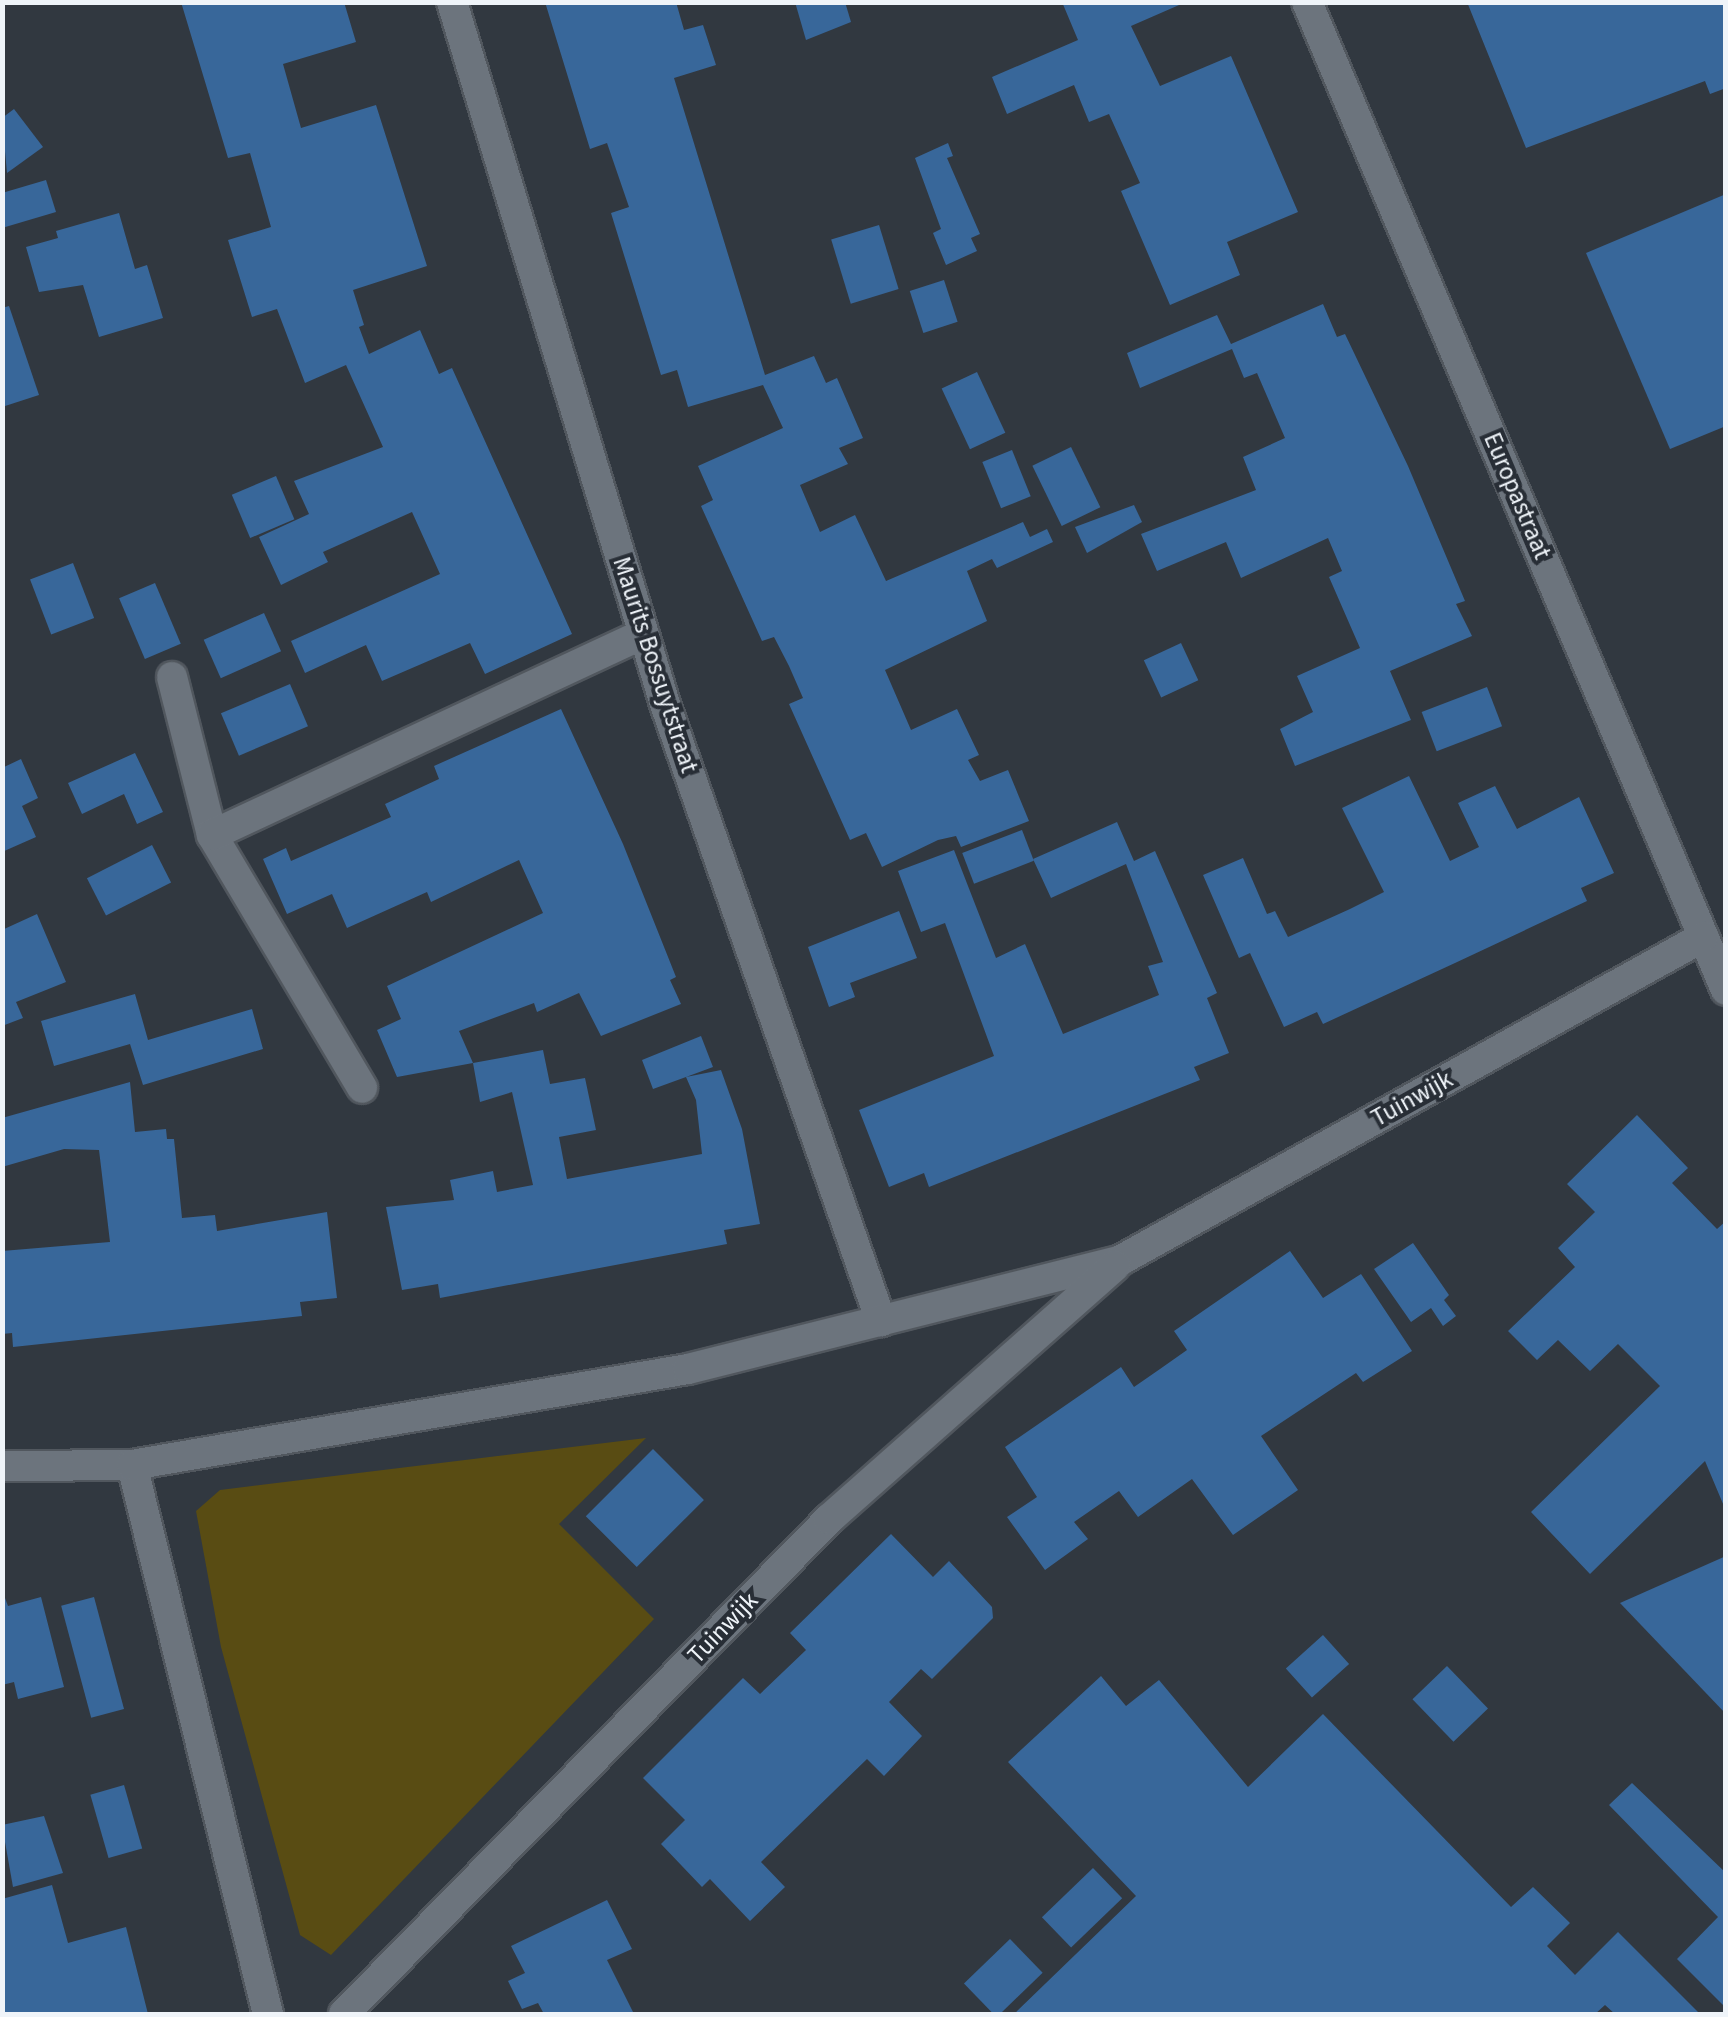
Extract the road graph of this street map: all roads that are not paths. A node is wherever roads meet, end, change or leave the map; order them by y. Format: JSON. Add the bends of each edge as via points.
{"nodes":[{"id":1,"x":452,"y":2,"type":"edge"},
{"id":2,"x":1307,"y":2,"type":"edge"},
{"id":3,"x":644,"y":634,"type":"junction"},
{"id":4,"x":172,"y":677,"type":"dead end"},
{"id":5,"x":212,"y":834,"type":"junction"},
{"id":6,"x":1703,"y":937,"type":"junction"},
{"id":7,"x":1726,"y":990,"type":"edge"},
{"id":8,"x":362,"y":1088,"type":"dead end"},
{"id":9,"x":1121,"y":1260,"type":"junction"},
{"id":10,"x":882,"y":1321,"type":"junction"},
{"id":11,"x":132,"y":1465,"type":"junction"},
{"id":12,"x":2,"y":1466,"type":"edge"},
{"id":13,"x":268,"y":2014,"type":"edge"},
{"id":14,"x":344,"y":2014,"type":"edge"}],
"edges":[{"from":1,"to":3,"type":"street","name":"Maurits Bossuytstraat"},
{"from":2,"to":6,"type":"street","name":"Europastraat"},
{"from":3,"to":5,"type":"street"},
{"from":3,"to":10,"type":"street","name":"Maurits Bossuytstraat"},
{"from":4,"to":5,"type":"street"},
{"from":5,"to":8,"type":"street"},
{"from":6,"to":7,"type":"street","name":"Europastraat"},
{"from":6,"to":9,"type":"street","name":"Tuinwijk"},
{"from":9,"to":10,"type":"street","name":"Tuinwijk"},
{"from":9,"to":14,"type":"street","name":"Tuinwijk","via":[[830,1519]]},
{"from":10,"to":11,"type":"street","name":"Tuinwijk","via":[[688,1369]]},
{"from":11,"to":12,"type":"street","name":"Tuinwijk"},
{"from":11,"to":13,"type":"street"}]}
